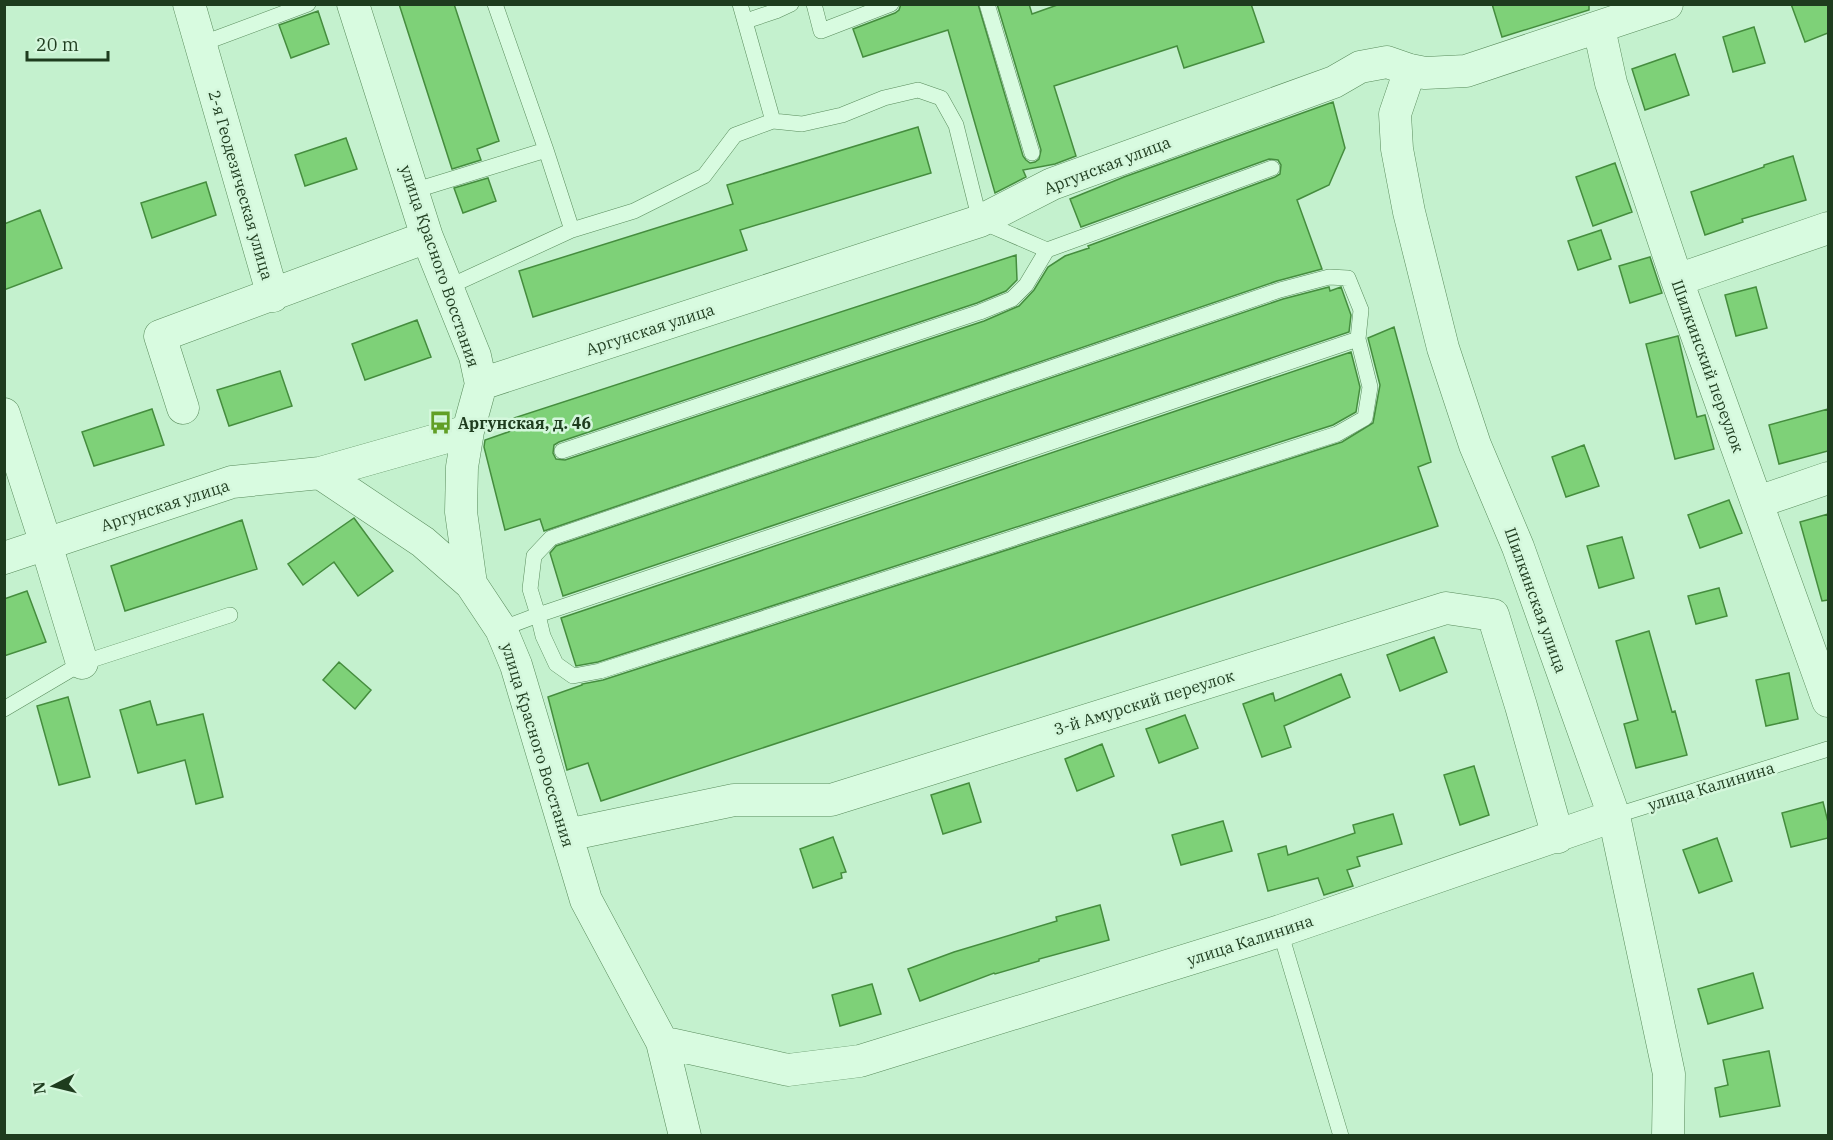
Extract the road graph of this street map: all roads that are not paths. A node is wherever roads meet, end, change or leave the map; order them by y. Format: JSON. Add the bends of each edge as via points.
{"nodes":[{"id":1,"x":189,"y":4,"type":"edge"},
{"id":2,"x":308,"y":4,"type":"edge"},
{"id":3,"x":353,"y":4,"type":"edge"},
{"id":4,"x":495,"y":4,"type":"edge"},
{"id":5,"x":740,"y":4,"type":"edge"},
{"id":6,"x":791,"y":4,"type":"edge"},
{"id":7,"x":814,"y":4,"type":"edge"},
{"id":8,"x":891,"y":4,"type":"edge"},
{"id":9,"x":987,"y":4,"type":"edge"},
{"id":10,"x":1667,"y":4,"type":"edge"},
{"id":11,"x":746,"y":21,"type":"junction"},
{"id":12,"x":1599,"y":28,"type":"junction"},
{"id":13,"x":201,"y":44,"type":"junction"},
{"id":14,"x":1410,"y":70,"type":"junction"},
{"id":15,"x":773,"y":121,"type":"junction"},
{"id":16,"x":546,"y":150,"type":"junction"},
{"id":17,"x":1032,"y":153,"type":"dead end"},
{"id":18,"x":1272,"y":168,"type":"dead end"},
{"id":19,"x":413,"y":191,"type":"junction"},
{"id":20,"x":980,"y":222,"type":"junction"},
{"id":21,"x":1828,"y":228,"type":"edge"},
{"id":22,"x":573,"y":231,"type":"junction"},
{"id":23,"x":427,"y":237,"type":"junction"},
{"id":24,"x":1047,"y":250,"type":"junction"},
{"id":25,"x":1677,"y":280,"type":"junction"},
{"id":26,"x":448,"y":287,"type":"junction"},
{"id":27,"x":273,"y":296,"type":"junction"},
{"id":28,"x":1358,"y":339,"type":"junction"},
{"id":29,"x":481,"y":384,"type":"junction"},
{"id":30,"x":183,"y":408,"type":"dead end"},
{"id":31,"x":4,"y":414,"type":"edge"},
{"id":32,"x":468,"y":431,"type":"junction"},
{"id":33,"x":562,"y":452,"type":"dead end"},
{"id":34,"x":320,"y":473,"type":"junction"},
{"id":35,"x":1828,"y":478,"type":"edge"},
{"id":36,"x":1758,"y":502,"type":"junction"},
{"id":37,"x":46,"y":544,"type":"junction"},
{"id":38,"x":4,"y":558,"type":"edge"},
{"id":39,"x":471,"y":584,"type":"junction"},
{"id":40,"x":230,"y":615,"type":"dead end"},
{"id":41,"x":538,"y":615,"type":"junction"},
{"id":42,"x":501,"y":628,"type":"junction"},
{"id":43,"x":82,"y":663,"type":"junction"},
{"id":44,"x":1828,"y":701,"type":"edge"},
{"id":45,"x":4,"y":709,"type":"edge"},
{"id":46,"x":1828,"y":749,"type":"edge"},
{"id":47,"x":1614,"y":816,"type":"junction"},
{"id":48,"x":567,"y":836,"type":"junction"},
{"id":49,"x":1558,"y":837,"type":"junction"},
{"id":50,"x":1280,"y":931,"type":"junction"},
{"id":51,"x":662,"y":1042,"type":"junction"},
{"id":52,"x":684,"y":1136,"type":"edge"},
{"id":53,"x":1341,"y":1136,"type":"edge"},
{"id":54,"x":1668,"y":1136,"type":"edge"}],
"edges":[{"from":1,"to":13,"type":"street","name":"2-я Геодезическая улица"},
{"from":2,"to":13,"type":"lane"},
{"from":3,"to":19,"type":"street","name":"улица Красного Восстания"},
{"from":4,"to":16,"type":"lane"},
{"from":5,"to":11,"type":"lane"},
{"from":6,"to":11,"type":"lane"},
{"from":7,"to":8,"type":"lane","via":[[821,31]]},
{"from":9,"to":17,"type":"lane"},
{"from":10,"to":12,"type":"street","name":"Аргунская улица"},
{"from":11,"to":15,"type":"lane"},
{"from":12,"to":14,"type":"street","name":"Аргунская улица","via":[[1466,71]]},
{"from":12,"to":25,"type":"street","name":"Шилкинский переулок","via":[[1611,83]]},
{"from":13,"to":27,"type":"street","name":"2-я Геодезическая улица"},
{"from":14,"to":20,"type":"street","name":"Аргунская улица","via":[[1387,62],[1360,67],[1334,82],[1052,184]]},
{"from":14,"to":47,"type":"street","name":"Шилкинская улица","via":[[1395,114],[1396,149],[1443,348],[1475,445],[1518,547]]},
{"from":15,"to":20,"type":"lane","via":[[802,124],[842,116],[884,98],[918,90],[941,98],[956,125]]},
{"from":15,"to":22,"type":"lane","via":[[735,135],[704,176],[634,211]]},
{"from":16,"to":19,"type":"lane"},
{"from":16,"to":22,"type":"lane"},
{"from":18,"to":24,"type":"lane"},
{"from":19,"to":23,"type":"street","name":"улица Красного Восстания"},
{"from":20,"to":24,"type":"lane"},
{"from":20,"to":29,"type":"street","name":"Аргунская улица"},
{"from":21,"to":25,"type":"street"},
{"from":22,"to":26,"type":"lane"},
{"from":23,"to":26,"type":"street","name":"улица Красного Восстания"},
{"from":23,"to":27,"type":"street"},
{"from":24,"to":33,"type":"lane","via":[[1026,285],[1012,299]]},
{"from":25,"to":36,"type":"street","name":"Шилкинский переулок"},
{"from":26,"to":29,"type":"street","name":"улица Красного Восстания","via":[[475,356]]},
{"from":27,"to":30,"type":"street","via":[[160,336]]},
{"from":28,"to":41,"type":"lane"},
{"from":28,"to":41,"type":"lane","via":[[1370,387],[1365,418],[1336,434],[600,671],[573,676],[556,664]]},
{"from":28,"to":41,"type":"lane","via":[[1360,310],[1348,278],[1329,277],[1268,293],[551,538],[534,556],[530,589]]},
{"from":29,"to":32,"type":"street","name":"улица Красного Восстания"},
{"from":31,"to":37,"type":"street"},
{"from":32,"to":34,"type":"street","name":"Аргунская улица"},
{"from":32,"to":39,"type":"street","name":"улица Красного Восстания","via":[[461,512]]},
{"from":34,"to":37,"type":"street","name":"Аргунская улица","via":[[232,482]]},
{"from":34,"to":39,"type":"street","via":[[423,542]]},
{"from":35,"to":36,"type":"street"},
{"from":36,"to":44,"type":"street","name":"Шилкинский переулок"},
{"from":37,"to":38,"type":"street","name":"Аргунская улица"},
{"from":37,"to":43,"type":"street"},
{"from":39,"to":42,"type":"street","name":"улица Красного Восстания"},
{"from":40,"to":43,"type":"lane"},
{"from":41,"to":42,"type":"lane"},
{"from":42,"to":48,"type":"street","name":"улица Красного Восстания","via":[[516,665]]},
{"from":43,"to":45,"type":"lane"},
{"from":46,"to":47,"type":"lane","name":"улица Калинина"},
{"from":47,"to":49,"type":"street","name":"улица Калинина"},
{"from":47,"to":54,"type":"street","name":"Шилкинская улица","via":[[1670,1074]]},
{"from":48,"to":49,"type":"street","name":"3-й Амурский переулок","via":[[734,800],[831,800],[1446,608],[1493,615]]},
{"from":48,"to":51,"type":"street","name":"улица Красного Восстания","via":[[586,900]]},
{"from":49,"to":50,"type":"street","name":"улица Калинина"},
{"from":50,"to":51,"type":"street","name":"улица Калинина","via":[[860,1061],[788,1070]]},
{"from":50,"to":53,"type":"lane"},
{"from":51,"to":52,"type":"street","name":"улица Красного Восстания"}]}
